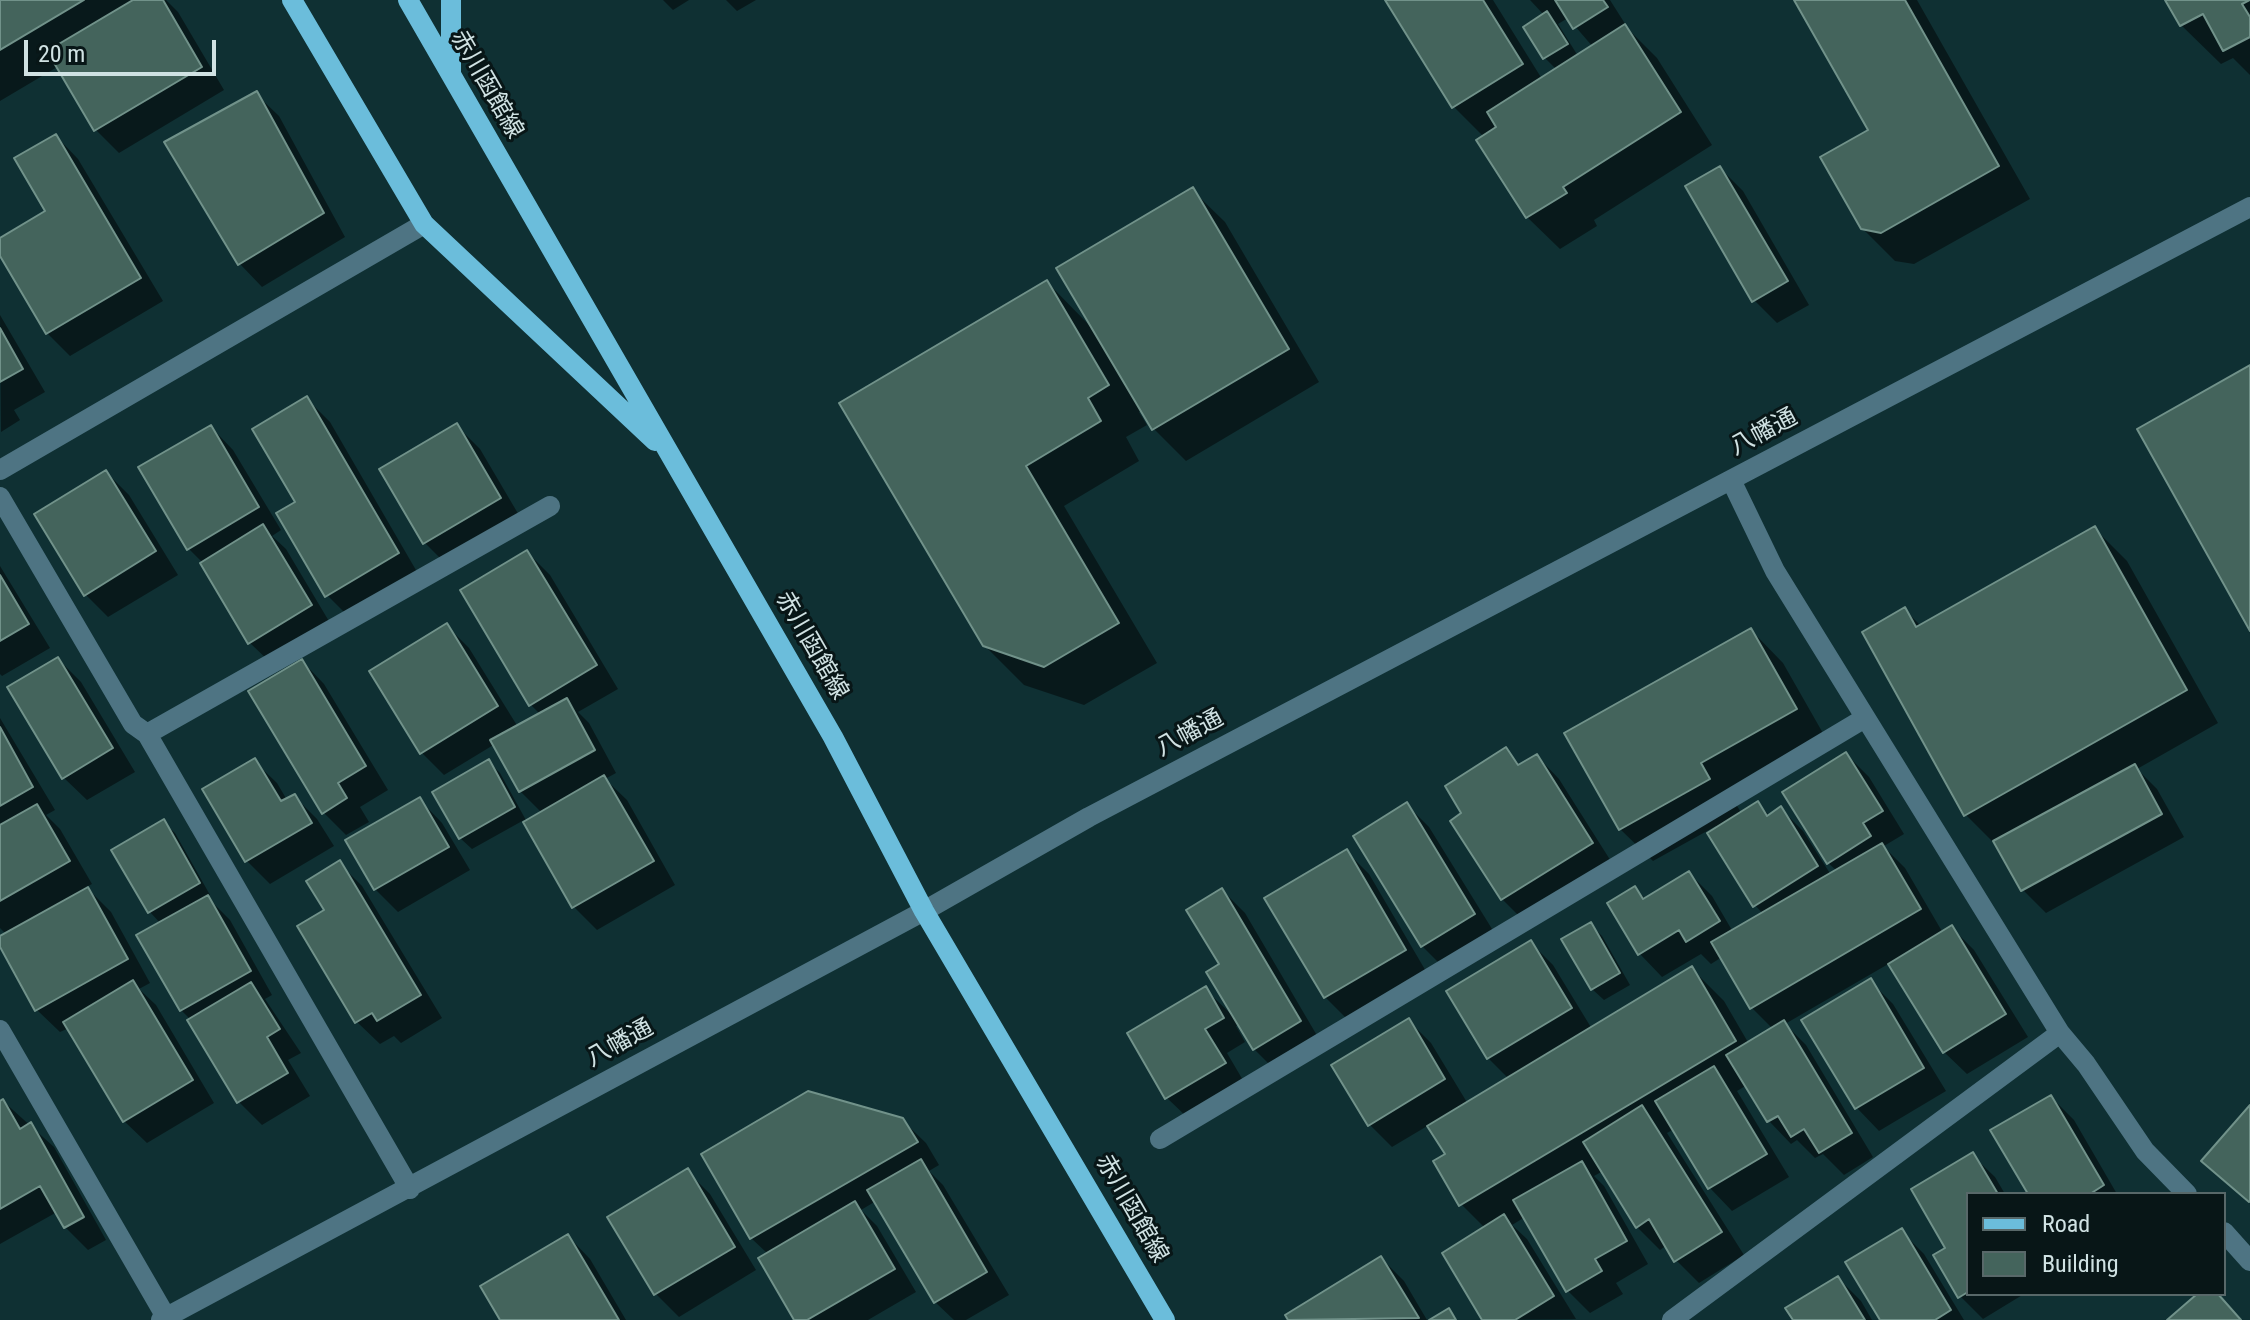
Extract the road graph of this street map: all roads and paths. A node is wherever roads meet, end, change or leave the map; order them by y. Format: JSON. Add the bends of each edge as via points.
{"nodes":[{"id":1,"x":292,"y":0,"type":"edge"},
{"id":2,"x":408,"y":0,"type":"edge"},
{"id":3,"x":451,"y":0,"type":"edge"},
{"id":4,"x":451,"y":76,"type":"junction"},
{"id":5,"x":2250,"y":207,"type":"edge"},
{"id":6,"x":424,"y":224,"type":"junction"},
{"id":7,"x":672,"y":458,"type":"junction"},
{"id":8,"x":0,"y":470,"type":"edge"},
{"id":9,"x":1731,"y":480,"type":"junction"},
{"id":10,"x":0,"y":497,"type":"edge"},
{"id":11,"x":550,"y":506,"type":"dead end"},
{"id":12,"x":1865,"y":718,"type":"junction"},
{"id":13,"x":147,"y":734,"type":"junction"},
{"id":14,"x":924,"y":911,"type":"junction"},
{"id":15,"x":0,"y":1030,"type":"edge"},
{"id":16,"x":2060,"y":1033,"type":"junction"},
{"id":17,"x":1160,"y":1139,"type":"dead end"},
{"id":18,"x":410,"y":1189,"type":"junction"},
{"id":19,"x":2185,"y":1192,"type":"edge"},
{"id":20,"x":2226,"y":1234,"type":"edge"},
{"id":21,"x":2250,"y":1261,"type":"edge"},
{"id":22,"x":163,"y":1319,"type":"edge"},
{"id":23,"x":1165,"y":1320,"type":"edge"},
{"id":24,"x":1672,"y":1320,"type":"edge"}],
"edges":[{"from":1,"to":6,"type":"main road"},
{"from":2,"to":4,"type":"main road","name":"赤川函館線"},
{"from":3,"to":4,"type":"main road"},
{"from":4,"to":7,"type":"main road","name":"赤川函館線"},
{"from":5,"to":9,"type":"street","name":"八幡通"},
{"from":6,"to":7,"type":"main road"},
{"from":6,"to":8,"type":"street"},
{"from":7,"to":14,"type":"main road","name":"赤川函館線","via":[[833,737]]},
{"from":9,"to":12,"type":"street","via":[[1775,571]]},
{"from":9,"to":14,"type":"street","name":"八幡通","via":[[1089,817]]},
{"from":10,"to":13,"type":"street","via":[[133,724]]},
{"from":11,"to":13,"type":"street"},
{"from":12,"to":16,"type":"street"},
{"from":12,"to":17,"type":"street"},
{"from":13,"to":18,"type":"street"},
{"from":14,"to":18,"type":"street","name":"八幡通"},
{"from":14,"to":23,"type":"main road","name":"赤川函館線"},
{"from":15,"to":22,"type":"street"},
{"from":16,"to":19,"type":"street","via":[[2145,1151]]},
{"from":16,"to":24,"type":"street"},
{"from":18,"to":22,"type":"street","name":"八幡通"},
{"from":20,"to":21,"type":"street"}]}
